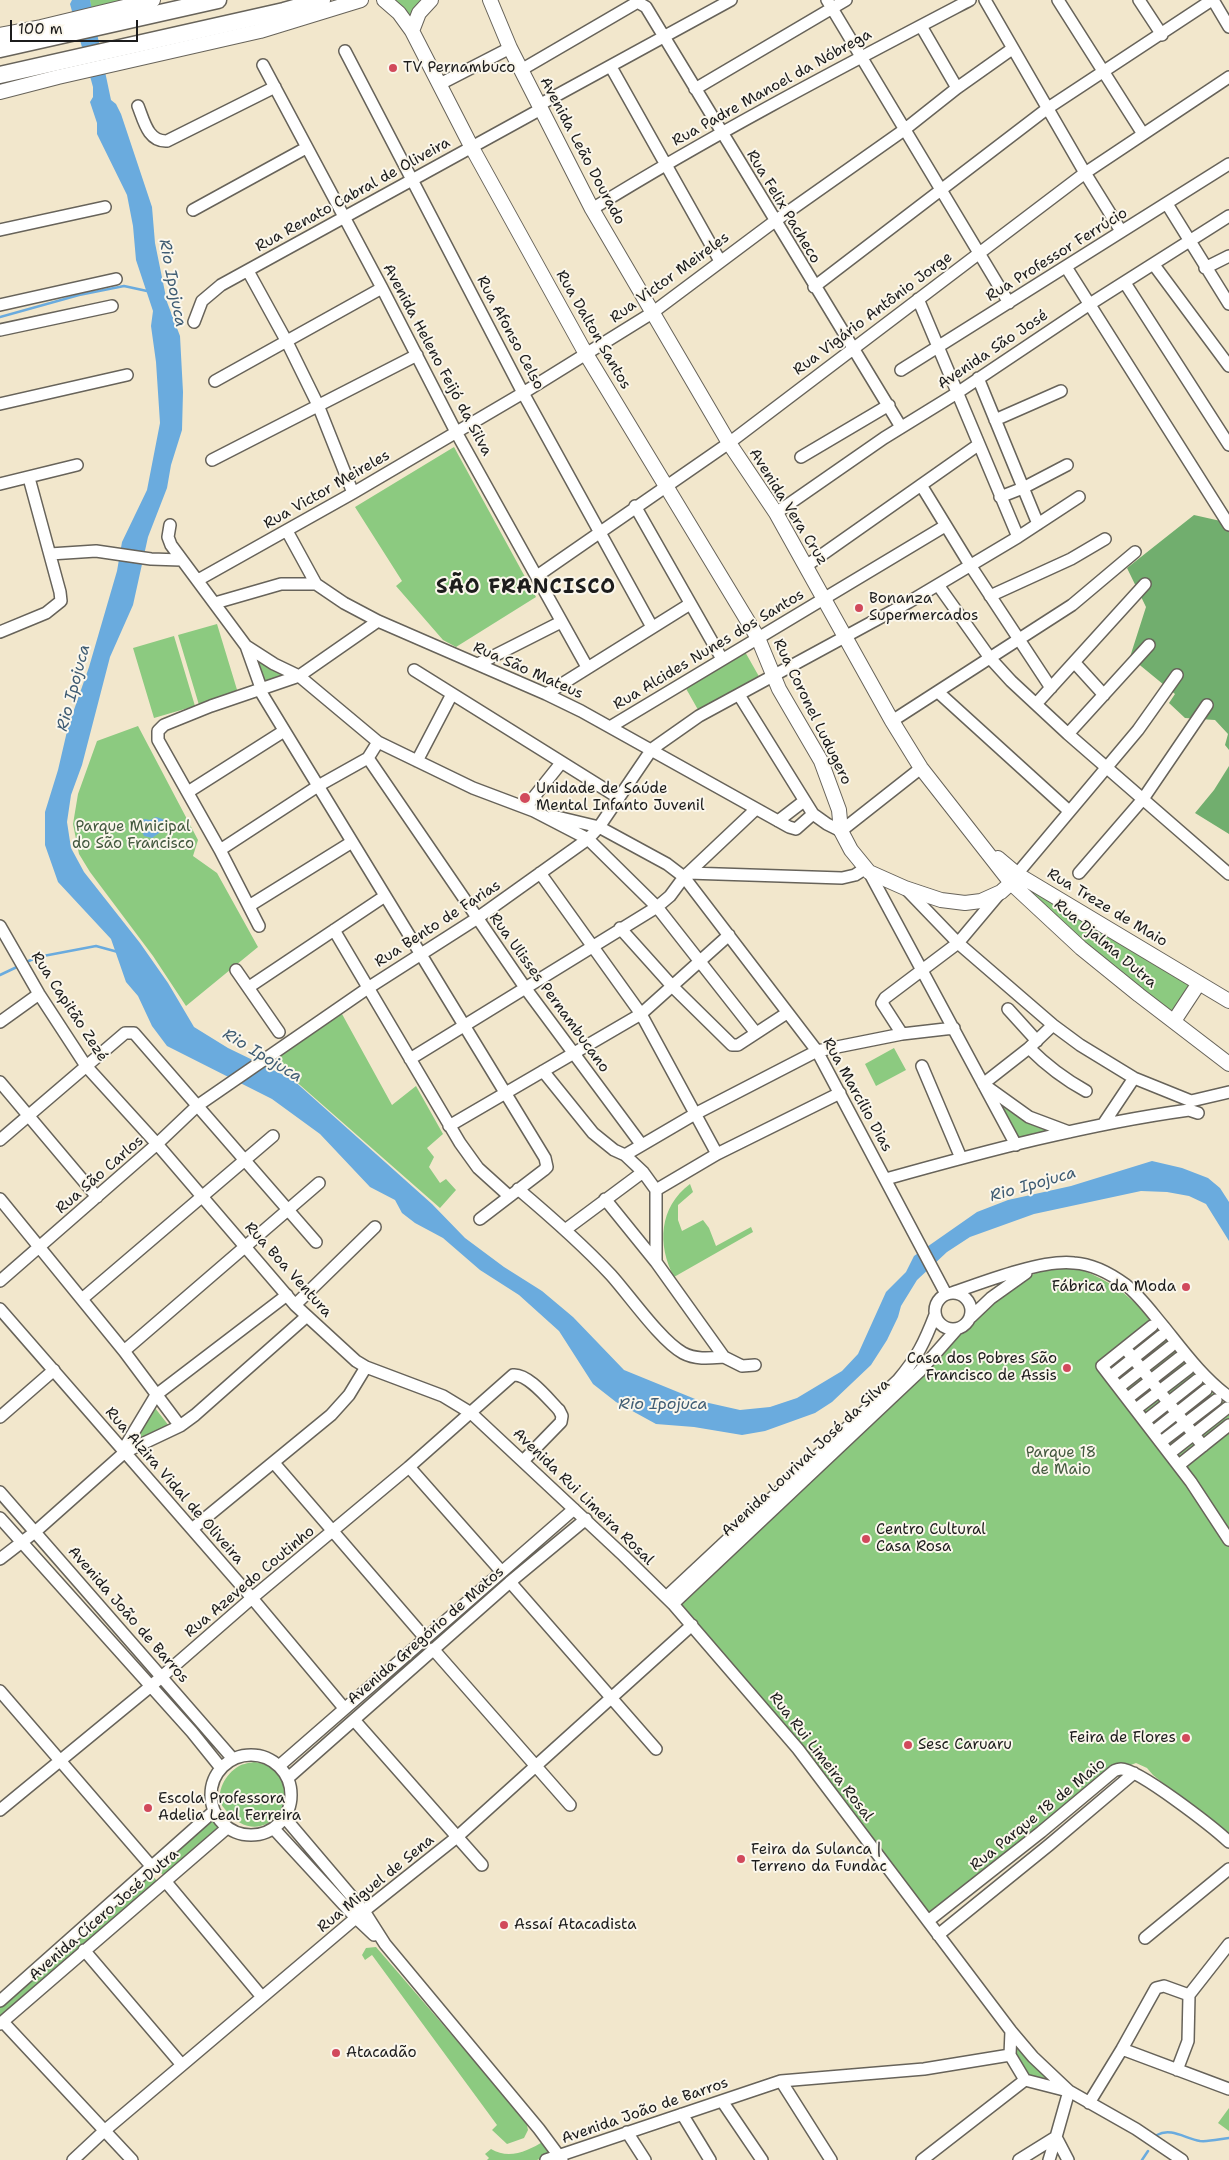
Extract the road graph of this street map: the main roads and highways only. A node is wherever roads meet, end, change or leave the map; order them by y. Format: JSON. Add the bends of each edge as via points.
{"nodes":[{"id":1,"x":153,"y":0,"type":"edge"},
{"id":2,"x":218,"y":0,"type":"edge"},
{"id":3,"x":322,"y":0,"type":"edge"},
{"id":4,"x":361,"y":0,"type":"edge"},
{"id":5,"x":384,"y":0,"type":"edge"},
{"id":6,"x":431,"y":0,"type":"edge"},
{"id":7,"x":492,"y":2,"type":"edge"},
{"id":8,"x":412,"y":31,"type":"junction"},
{"id":9,"x":43,"y":33,"type":"junction"},
{"id":10,"x":0,"y":34,"type":"edge"},
{"id":11,"x":0,"y":49,"type":"edge"},
{"id":12,"x":57,"y":70,"type":"junction"},
{"id":13,"x":0,"y":75,"type":"edge"},
{"id":14,"x":0,"y":92,"type":"edge"},
{"id":15,"x":652,"y":313,"type":"joint"},
{"id":16,"x":758,"y":638,"type":"joint"},
{"id":17,"x":921,"y":768,"type":"joint"},
{"id":18,"x":1010,"y":883,"type":"junction"},
{"id":19,"x":1062,"y":901,"type":"junction"},
{"id":20,"x":1050,"y":920,"type":"junction"},
{"id":21,"x":1199,"y":983,"type":"junction"},
{"id":22,"x":1229,"y":1001,"type":"edge"},
{"id":23,"x":1174,"y":1021,"type":"junction"},
{"id":24,"x":1229,"y":1064,"type":"edge"}],
"edges":[{"from":1,"to":9,"type":"main road","via":[[124,6]]},
{"from":2,"to":9,"type":"highway","via":[[107,25]]},
{"from":3,"to":12,"type":"highway","via":[[130,44]]},
{"from":4,"to":12,"type":"main road","via":[[260,31],[136,60]]},
{"from":5,"to":8,"type":"main road","name":"Rua Dalton Santos"},
{"from":6,"to":8,"type":"main road","via":[[419,13]]},
{"from":7,"to":15,"type":"main road","name":"Avenida Leão Dourado","via":[[510,48],[592,209]]},
{"from":8,"to":16,"type":"main road","name":"Rua Dalton Santos","via":[[471,146],[586,354]]},
{"from":9,"to":10,"type":"main road"},
{"from":9,"to":11,"type":"highway"},
{"from":12,"to":13,"type":"highway"},
{"from":12,"to":14,"type":"main road"},
{"from":15,"to":17,"type":"main road","name":"Avenida Vera Cruz","via":[[729,443],[776,513]]},
{"from":16,"to":18,"type":"main road","name":"Rua Coronel Ludugero","via":[[774,676],[821,761],[839,810],[840,830],[868,870],[905,888],[941,900],[965,903],[981,901]]},
{"from":17,"to":18,"type":"main road","name":"Rua Treze de Maio"},
{"from":18,"to":19,"type":"main road","name":"Rua Treze de Maio"},
{"from":18,"to":20,"type":"main road","name":"Rua Djalma Dutra"},
{"from":19,"to":20,"type":"main road","via":[[1050,909]]},
{"from":19,"to":21,"type":"main road","name":"Rua Treze de Maio"},
{"from":20,"to":23,"type":"main road","name":"Rua Djalma Dutra"},
{"from":21,"to":22,"type":"main road","name":"Rua Treze de Maio"},
{"from":21,"to":23,"type":"main road"},
{"from":23,"to":24,"type":"main road","name":"Rua Djalma Dutra"}]}
